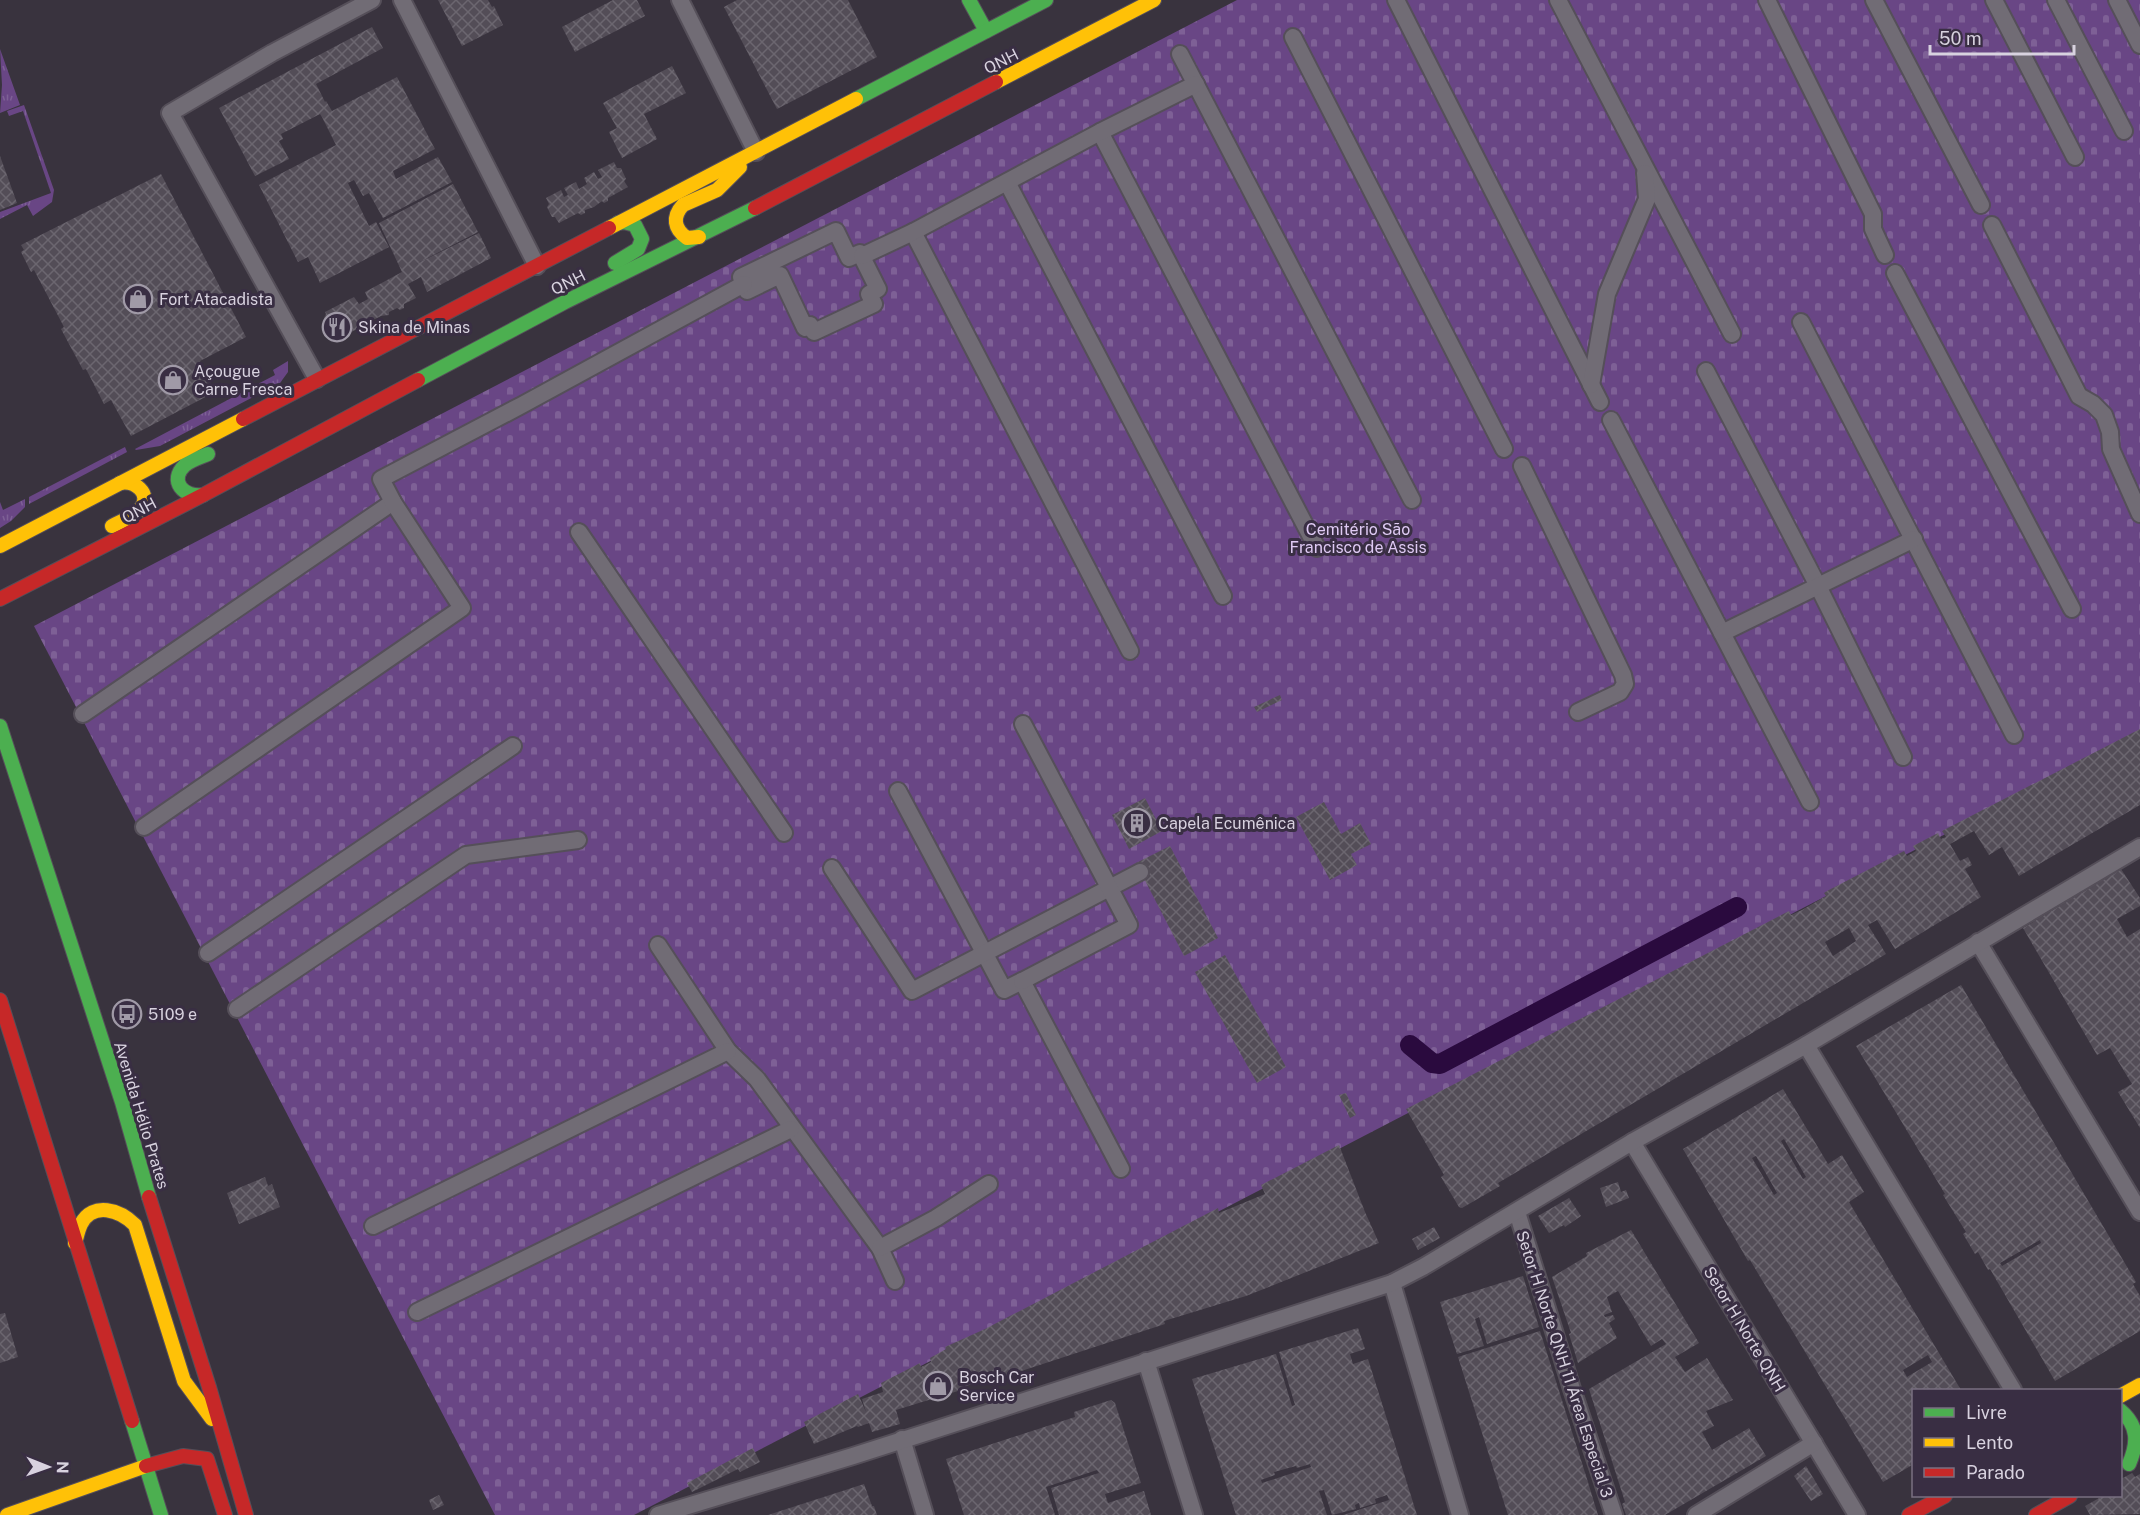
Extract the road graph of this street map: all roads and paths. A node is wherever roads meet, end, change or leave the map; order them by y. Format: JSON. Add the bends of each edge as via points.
{"nodes":[{"id":1,"x":372,"y":0,"type":"edge"},
{"id":2,"x":402,"y":0,"type":"edge"},
{"id":3,"x":680,"y":0,"type":"edge"},
{"id":4,"x":969,"y":0,"type":"edge"},
{"id":5,"x":1046,"y":0,"type":"edge"},
{"id":6,"x":1154,"y":0,"type":"edge"},
{"id":7,"x":1396,"y":0,"type":"edge"},
{"id":8,"x":1558,"y":0,"type":"edge"},
{"id":9,"x":1767,"y":0,"type":"edge"},
{"id":10,"x":1874,"y":0,"type":"edge"},
{"id":11,"x":1994,"y":0,"type":"edge"},
{"id":12,"x":2056,"y":0,"type":"edge"},
{"id":13,"x":2117,"y":0,"type":"edge"},
{"id":14,"x":986,"y":31,"type":"junction"},
{"id":15,"x":1293,"y":37,"type":"dead end"},
{"id":16,"x":2140,"y":45,"type":"edge"},
{"id":17,"x":1180,"y":54,"type":"dead end"},
{"id":18,"x":1196,"y":84,"type":"junction"},
{"id":19,"x":2124,"y":131,"type":"dead end"},
{"id":20,"x":1100,"y":132,"type":"junction"},
{"id":21,"x":756,"y":152,"type":"junction"},
{"id":22,"x":2075,"y":157,"type":"dead end"},
{"id":23,"x":1645,"y":167,"type":"junction"},
{"id":24,"x":1007,"y":182,"type":"junction"},
{"id":25,"x":1980,"y":205,"type":"dead end"},
{"id":26,"x":618,"y":223,"type":"junction"},
{"id":27,"x":1992,"y":225,"type":"dead end"},
{"id":28,"x":913,"y":232,"type":"junction"},
{"id":29,"x":699,"y":237,"type":"junction"},
{"id":30,"x":1885,"y":255,"type":"dead end"},
{"id":31,"x":862,"y":256,"type":"junction"},
{"id":32,"x":537,"y":266,"type":"junction"},
{"id":33,"x":1894,"y":273,"type":"dead end"},
{"id":34,"x":744,"y":284,"type":"junction"},
{"id":35,"x":565,"y":302,"type":"junction"},
{"id":36,"x":1801,"y":322,"type":"dead end"},
{"id":37,"x":1732,"y":334,"type":"dead end"},
{"id":38,"x":1706,"y":371,"type":"dead end"},
{"id":39,"x":317,"y":379,"type":"junction"},
{"id":40,"x":1592,"y":385,"type":"junction"},
{"id":41,"x":1600,"y":402,"type":"dead end"},
{"id":42,"x":248,"y":417,"type":"junction"},
{"id":43,"x":1611,"y":420,"type":"dead end"},
{"id":44,"x":1504,"y":449,"type":"dead end"},
{"id":45,"x":1522,"y":466,"type":"dead end"},
{"id":46,"x":120,"y":483,"type":"junction"},
{"id":47,"x":203,"y":495,"type":"junction"},
{"id":48,"x":1412,"y":500,"type":"dead end"},
{"id":49,"x":393,"y":502,"type":"junction"},
{"id":50,"x":2140,"y":514,"type":"edge"},
{"id":51,"x":579,"y":532,"type":"dead end"},
{"id":52,"x":1914,"y":538,"type":"junction"},
{"id":53,"x":0,"y":546,"type":"edge"},
{"id":54,"x":1317,"y":548,"type":"dead end"},
{"id":55,"x":66,"y":567,"type":"junction"},
{"id":56,"x":1818,"y":586,"type":"junction"},
{"id":57,"x":1223,"y":596,"type":"dead end"},
{"id":58,"x":0,"y":599,"type":"edge"},
{"id":59,"x":2072,"y":609,"type":"dead end"},
{"id":60,"x":1722,"y":633,"type":"junction"},
{"id":61,"x":1130,"y":651,"type":"dead end"},
{"id":62,"x":1578,"y":712,"type":"dead end"},
{"id":63,"x":83,"y":714,"type":"dead end"},
{"id":64,"x":1023,"y":724,"type":"dead end"},
{"id":65,"x":0,"y":726,"type":"edge"},
{"id":66,"x":2014,"y":735,"type":"dead end"},
{"id":67,"x":513,"y":746,"type":"dead end"},
{"id":68,"x":1903,"y":758,"type":"dead end"},
{"id":69,"x":898,"y":791,"type":"dead end"},
{"id":70,"x":1810,"y":802,"type":"dead end"},
{"id":71,"x":144,"y":827,"type":"dead end"},
{"id":72,"x":783,"y":833,"type":"dead end"},
{"id":73,"x":578,"y":840,"type":"dead end"},
{"id":74,"x":2140,"y":847,"type":"edge"},
{"id":75,"x":832,"y":868,"type":"dead end"},
{"id":76,"x":1140,"y":872,"type":"dead end"},
{"id":77,"x":1109,"y":888,"type":"junction"},
{"id":78,"x":1978,"y":942,"type":"junction"},
{"id":79,"x":658,"y":945,"type":"dead end"},
{"id":80,"x":208,"y":953,"type":"dead end"},
{"id":81,"x":985,"y":953,"type":"junction"},
{"id":82,"x":1023,"y":981,"type":"junction"},
{"id":83,"x":0,"y":1000,"type":"edge"},
{"id":84,"x":237,"y":1009,"type":"dead end"},
{"id":85,"x":1806,"y":1044,"type":"junction"},
{"id":86,"x":728,"y":1051,"type":"junction"},
{"id":87,"x":791,"y":1129,"type":"junction"},
{"id":88,"x":1632,"y":1142,"type":"junction"},
{"id":89,"x":1121,"y":1169,"type":"dead end"},
{"id":90,"x":989,"y":1184,"type":"dead end"},
{"id":91,"x":1517,"y":1212,"type":"junction"},
{"id":92,"x":2140,"y":1212,"type":"edge"},
{"id":93,"x":373,"y":1226,"type":"dead end"},
{"id":94,"x":75,"y":1243,"type":"junction"},
{"id":95,"x":880,"y":1248,"type":"junction"},
{"id":96,"x":895,"y":1281,"type":"dead end"},
{"id":97,"x":1392,"y":1282,"type":"junction"},
{"id":98,"x":417,"y":1312,"type":"dead end"},
{"id":99,"x":1146,"y":1361,"type":"junction"},
{"id":100,"x":2140,"y":1385,"type":"edge"},
{"id":101,"x":2012,"y":1389,"type":"edge"},
{"id":102,"x":2122,"y":1395,"type":"edge"},
{"id":103,"x":2122,"y":1411,"type":"edge"},
{"id":104,"x":222,"y":1433,"type":"junction"},
{"id":105,"x":902,"y":1439,"type":"junction"},
{"id":106,"x":1814,"y":1443,"type":"junction"},
{"id":107,"x":2130,"y":1463,"type":"edge"},
{"id":108,"x":146,"y":1466,"type":"junction"},
{"id":109,"x":1943,"y":1497,"type":"edge"},
{"id":110,"x":2068,"y":1497,"type":"edge"},
{"id":111,"x":7,"y":1515,"type":"edge"},
{"id":112,"x":161,"y":1515,"type":"edge"},
{"id":113,"x":225,"y":1515,"type":"edge"},
{"id":114,"x":246,"y":1515,"type":"edge"},
{"id":115,"x":658,"y":1515,"type":"edge"},
{"id":116,"x":925,"y":1515,"type":"edge"},
{"id":117,"x":1194,"y":1515,"type":"edge"},
{"id":118,"x":1460,"y":1515,"type":"edge"},
{"id":119,"x":1614,"y":1515,"type":"edge"},
{"id":120,"x":1696,"y":1515,"type":"edge"},
{"id":121,"x":1857,"y":1515,"type":"edge"},
{"id":122,"x":1909,"y":1515,"type":"edge"},
{"id":123,"x":2036,"y":1515,"type":"edge"}],
"edges":[{"from":1,"to":39,"type":"street","via":[[170,113]]},
{"from":2,"to":32,"type":"street"},
{"from":3,"to":21,"type":"street"},
{"from":4,"to":14,"type":"street"},
{"from":5,"to":14,"type":"street","name":"QNH"},
{"from":6,"to":29,"type":"street","name":"QNH"},
{"from":7,"to":40,"type":"street"},
{"from":8,"to":23,"type":"street"},
{"from":9,"to":30,"type":"street","via":[[1873,214],[1873,229]]},
{"from":10,"to":25,"type":"street"},
{"from":11,"to":22,"type":"street"},
{"from":12,"to":19,"type":"street"},
{"from":13,"to":16,"type":"street"},
{"from":14,"to":21,"type":"street","name":"QNH"},
{"from":15,"to":44,"type":"street"},
{"from":17,"to":18,"type":"street"},
{"from":18,"to":20,"type":"street"},
{"from":18,"to":48,"type":"street"},
{"from":20,"to":24,"type":"street"},
{"from":20,"to":54,"type":"street"},
{"from":21,"to":26,"type":"street","name":"QNH"},
{"from":21,"to":29,"type":"street","via":[[717,190],[678,209],[674,220],[677,231],[687,238]]},
{"from":23,"to":37,"type":"street"},
{"from":23,"to":40,"type":"street","via":[[1647,199],[1607,294]]},
{"from":24,"to":28,"type":"street"},
{"from":24,"to":57,"type":"street"},
{"from":26,"to":32,"type":"street","name":"QNH"},
{"from":26,"to":35,"type":"street","via":[[635,225],[642,235],[640,248],[598,272]]},
{"from":27,"to":50,"type":"street","via":[[2079,396],[2104,415],[2111,449]]},
{"from":28,"to":31,"type":"street"},
{"from":28,"to":61,"type":"street"},
{"from":29,"to":35,"type":"street","name":"QNH"},
{"from":31,"to":34,"type":"street","via":[[860,253],[849,258],[836,231],[741,278]]},
{"from":31,"to":34,"type":"street","via":[[878,289],[869,294],[874,304],[814,332],[810,325],[805,328],[780,275],[747,291]]},
{"from":32,"to":39,"type":"street","name":"QNH"},
{"from":33,"to":59,"type":"street"},
{"from":34,"to":49,"type":"street","via":[[381,478]]},
{"from":35,"to":47,"type":"street","name":"QNH"},
{"from":36,"to":52,"type":"street"},
{"from":38,"to":56,"type":"street"},
{"from":39,"to":42,"type":"street","name":"QNH"},
{"from":40,"to":41,"type":"street"},
{"from":42,"to":46,"type":"street","name":"QNH"},
{"from":42,"to":47,"type":"street","via":[[219,449],[181,470],[178,481],[182,491],[192,497]]},
{"from":43,"to":60,"type":"street"},
{"from":45,"to":62,"type":"street","via":[[1623,675],[1625,684],[1620,692]]},
{"from":46,"to":53,"type":"street","name":"QNH"},
{"from":46,"to":55,"type":"street","via":[[130,481],[140,486],[144,497],[140,509],[102,531]]},
{"from":47,"to":55,"type":"street","name":"QNH"},
{"from":49,"to":63,"type":"street"},
{"from":49,"to":71,"type":"street","via":[[462,608]]},
{"from":51,"to":72,"type":"street"},
{"from":52,"to":56,"type":"street"},
{"from":52,"to":66,"type":"street"},
{"from":55,"to":58,"type":"street","name":"QNH"},
{"from":56,"to":60,"type":"street"},
{"from":56,"to":68,"type":"street"},
{"from":60,"to":70,"type":"street"},
{"from":64,"to":77,"type":"street"},
{"from":65,"to":104,"type":"street","name":"Avenida Hélio Prates","via":[[122,1102]]},
{"from":67,"to":80,"type":"street"},
{"from":69,"to":81,"type":"street"},
{"from":73,"to":84,"type":"street","via":[[466,855]]},
{"from":74,"to":78,"type":"street"},
{"from":75,"to":81,"type":"street","via":[[912,991]]},
{"from":76,"to":77,"type":"street"},
{"from":77,"to":81,"type":"street"},
{"from":77,"to":82,"type":"street","via":[[1129,925]]},
{"from":78,"to":85,"type":"street"},
{"from":78,"to":92,"type":"street"},
{"from":79,"to":86,"type":"street"},
{"from":81,"to":82,"type":"street","via":[[1004,990]]},
{"from":82,"to":89,"type":"street"},
{"from":83,"to":94,"type":"street"},
{"from":85,"to":88,"type":"street"},
{"from":85,"to":101,"type":"street"},
{"from":86,"to":87,"type":"street","via":[[757,1079]]},
{"from":86,"to":93,"type":"street"},
{"from":87,"to":95,"type":"street"},
{"from":87,"to":98,"type":"street"},
{"from":88,"to":91,"type":"street"},
{"from":88,"to":106,"type":"street","name":"Setor H Norte QNH"},
{"from":90,"to":95,"type":"street"},
{"from":91,"to":97,"type":"street"},
{"from":91,"to":119,"type":"street","name":"Setor H Norte QNH 11 Área Especial 3"},
{"from":94,"to":104,"type":"street","via":[[81,1223],[96,1212],[122,1213],[135,1225],[184,1381]]},
{"from":94,"to":108,"type":"street"},
{"from":95,"to":96,"type":"street"},
{"from":97,"to":99,"type":"street"},
{"from":97,"to":118,"type":"street"},
{"from":99,"to":105,"type":"street"},
{"from":99,"to":117,"type":"street"},
{"from":100,"to":102,"type":"street"},
{"from":103,"to":107,"type":"street","via":[[2134,1419],[2139,1434]]},
{"from":104,"to":114,"type":"street","name":"Avenida Hélio Prates"},
{"from":105,"to":115,"type":"street"},
{"from":105,"to":116,"type":"street"},
{"from":106,"to":120,"type":"street"},
{"from":106,"to":121,"type":"street","name":"Setor H Norte QNH"},
{"from":108,"to":111,"type":"street"},
{"from":108,"to":112,"type":"street"},
{"from":108,"to":113,"type":"street","via":[[177,1455],[207,1459]]},
{"from":109,"to":122,"type":"street"},
{"from":110,"to":123,"type":"street"}]}
